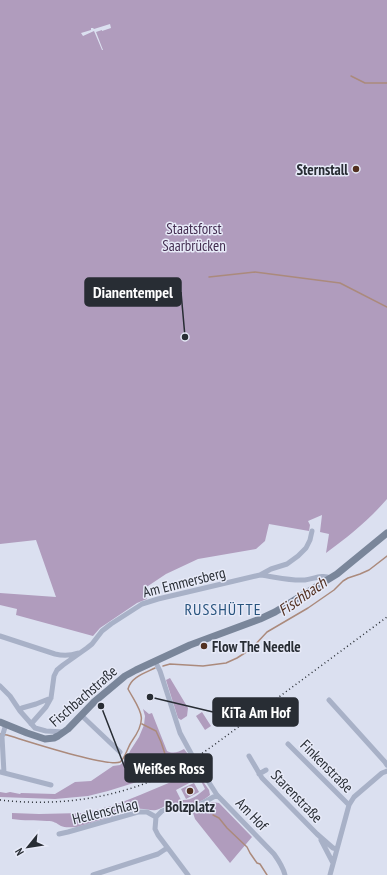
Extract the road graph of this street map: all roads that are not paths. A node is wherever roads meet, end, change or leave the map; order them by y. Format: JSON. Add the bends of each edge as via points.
{"nodes":[{"id":1,"x":312,"y":531,"type":"dead end"},
{"id":2,"x":387,"y":533,"type":"edge"},
{"id":3,"x":260,"y":575,"type":"junction"},
{"id":4,"x":330,"y":578,"type":"junction"},
{"id":5,"x":0,"y":636,"type":"edge"},
{"id":6,"x":83,"y":652,"type":"junction"},
{"id":7,"x":156,"y":663,"type":"junction"},
{"id":8,"x":0,"y":686,"type":"edge"},
{"id":9,"x":51,"y":698,"type":"junction"},
{"id":10,"x":329,"y":700,"type":"dead end"},
{"id":11,"x":22,"y":708,"type":"dead end"},
{"id":12,"x":81,"y":715,"type":"junction"},
{"id":13,"x":3,"y":723,"type":"edge"},
{"id":14,"x":31,"y":724,"type":"junction"},
{"id":15,"x":64,"y":732,"type":"junction"},
{"id":16,"x":288,"y":744,"type":"dead end"},
{"id":17,"x":120,"y":752,"type":"dead end"},
{"id":18,"x":249,"y":756,"type":"dead end"},
{"id":19,"x":193,"y":757,"type":"tunnel mouth"},
{"id":20,"x":387,"y":765,"type":"edge"},
{"id":21,"x":201,"y":770,"type":"tunnel mouth"},
{"id":22,"x":266,"y":770,"type":"dead end"},
{"id":23,"x":387,"y":771,"type":"edge"},
{"id":24,"x":2,"y":773,"type":"edge"},
{"id":25,"x":259,"y":774,"type":"junction"},
{"id":26,"x":51,"y":785,"type":"dead end"},
{"id":27,"x":217,"y":795,"type":"junction"},
{"id":28,"x":349,"y":805,"type":"junction"},
{"id":29,"x":156,"y":817,"type":"junction"},
{"id":30,"x":59,"y":834,"type":"dead end"},
{"id":31,"x":317,"y":834,"type":"junction"},
{"id":32,"x":167,"y":848,"type":"junction"},
{"id":33,"x":337,"y":849,"type":"junction"},
{"id":34,"x":333,"y":863,"type":"junction"},
{"id":35,"x":93,"y":875,"type":"edge"},
{"id":36,"x":188,"y":875,"type":"edge"},
{"id":37,"x":285,"y":875,"type":"edge"},
{"id":38,"x":330,"y":875,"type":"edge"}],
"edges":[{"from":1,"to":3,"type":"street","name":"Am Emmersberg","via":[[306,548],[298,556],[287,564]]},
{"from":2,"to":4,"type":"main road","name":"Fischbachstraße"},
{"from":3,"to":4,"type":"street","name":"Am Emmersberg","via":[[291,580],[326,576]]},
{"from":3,"to":6,"type":"street","name":"Am Emmersberg","via":[[142,604],[102,631]]},
{"from":4,"to":7,"type":"main road","name":"Fischbachstraße","via":[[266,617],[190,645]]},
{"from":5,"to":6,"type":"street","via":[[64,656]]},
{"from":6,"to":9,"type":"street","name":"Am Emmersberg","via":[[55,673]]},
{"from":7,"to":12,"type":"main road","name":"Fischbachstraße","via":[[134,670],[119,680]]},
{"from":7,"to":19,"type":"street","via":[[180,733]]},
{"from":8,"to":14,"type":"street"},
{"from":9,"to":11,"type":"street"},
{"from":9,"to":14,"type":"street","name":"Am Emmersberg"},
{"from":10,"to":20,"type":"street"},
{"from":12,"to":15,"type":"main road","name":"Fischbachstraße"},
{"from":12,"to":17,"type":"street"},
{"from":13,"to":15,"type":"main road","name":"Fischbachstraße","via":[[45,739],[54,738]]},
{"from":13,"to":24,"type":"street"},
{"from":14,"to":15,"type":"street","via":[[41,730]]},
{"from":16,"to":28,"type":"street","name":"Finkenstraße"},
{"from":18,"to":25,"type":"street","name":"Starenstraße"},
{"from":21,"to":27,"type":"street","name":"Am Hof"},
{"from":22,"to":25,"type":"street","name":"Starenstraße"},
{"from":23,"to":28,"type":"street","via":[[354,797]]},
{"from":24,"to":26,"type":"street"},
{"from":25,"to":31,"type":"street","name":"Starenstraße"},
{"from":27,"to":29,"type":"street","via":[[199,805],[170,808]]},
{"from":27,"to":37,"type":"street","name":"Am Hof","via":[[274,854]]},
{"from":28,"to":33,"type":"street"},
{"from":29,"to":30,"type":"street","name":"Hellenschlag","via":[[147,812],[138,812]]},
{"from":29,"to":32,"type":"street","via":[[155,829]]},
{"from":31,"to":33,"type":"street","name":"Starenstraße"},
{"from":31,"to":34,"type":"street","name":"Starenstraße"},
{"from":32,"to":35,"type":"street","via":[[158,854]]},
{"from":32,"to":36,"type":"street"},
{"from":33,"to":34,"type":"street"},
{"from":34,"to":38,"type":"street"}]}
